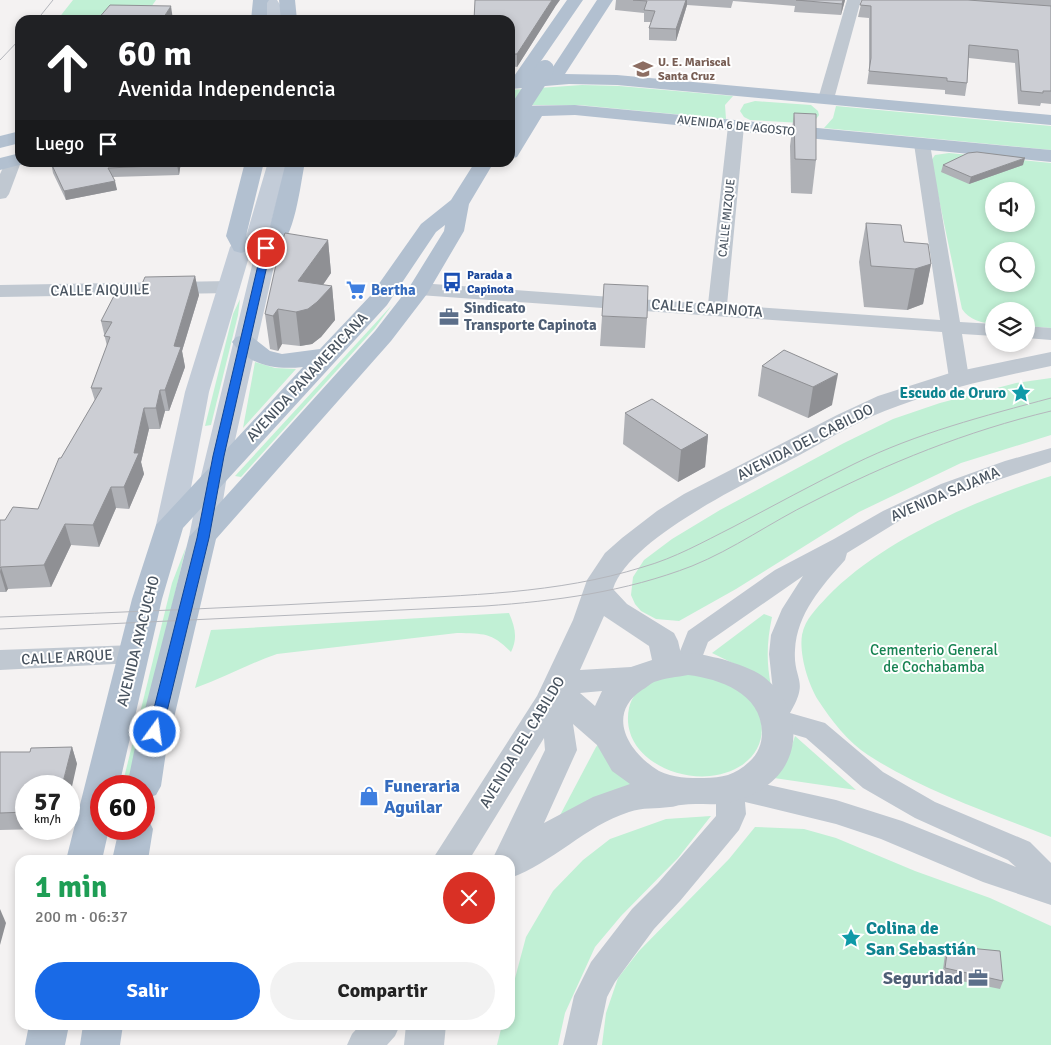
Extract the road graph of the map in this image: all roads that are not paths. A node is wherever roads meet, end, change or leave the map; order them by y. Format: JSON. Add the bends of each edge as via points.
{"nodes":[{"id":1,"x":605,"y":0,"type":"edge"},
{"id":2,"x":854,"y":0,"type":"edge"},
{"id":3,"x":585,"y":1,"type":"edge"},
{"id":4,"x":274,"y":5,"type":"edge"},
{"id":5,"x":259,"y":15,"type":"edge"},
{"id":6,"x":284,"y":15,"type":"edge"},
{"id":7,"x":553,"y":80,"type":"junction"},
{"id":8,"x":515,"y":83,"type":"edge"},
{"id":9,"x":515,"y":84,"type":"edge"},
{"id":10,"x":751,"y":92,"type":"junction"},
{"id":11,"x":826,"y":99,"type":"junction"},
{"id":12,"x":537,"y":110,"type":"junction"},
{"id":13,"x":515,"y":111,"type":"edge"},
{"id":14,"x":515,"y":115,"type":"edge"},
{"id":15,"x":1051,"y":120,"type":"edge"},
{"id":16,"x":736,"y":126,"type":"junction"},
{"id":17,"x":800,"y":132,"type":"junction"},
{"id":18,"x":15,"y":133,"type":"edge"},
{"id":19,"x":0,"y":136,"type":"edge"},
{"id":20,"x":15,"y":138,"type":"edge"},
{"id":21,"x":0,"y":142,"type":"edge"},
{"id":22,"x":922,"y":144,"type":"junction"},
{"id":23,"x":515,"y":145,"type":"edge"},
{"id":24,"x":1051,"y":156,"type":"edge"},
{"id":25,"x":9,"y":161,"type":"edge"},
{"id":26,"x":254,"y":167,"type":"edge"},
{"id":27,"x":277,"y":167,"type":"edge"},
{"id":28,"x":295,"y":167,"type":"edge"},
{"id":29,"x":462,"y":167,"type":"edge"},
{"id":30,"x":482,"y":167,"type":"edge"},
{"id":31,"x":501,"y":167,"type":"edge"},
{"id":32,"x":0,"y":194,"type":"edge"},
{"id":33,"x":459,"y":204,"type":"junction"},
{"id":34,"x":428,"y":228,"type":"junction"},
{"id":35,"x":454,"y":231,"type":"junction"},
{"id":36,"x":255,"y":244,"type":"junction"},
{"id":37,"x":230,"y":288,"type":"junction"},
{"id":38,"x":419,"y":289,"type":"junction"},
{"id":39,"x":0,"y":291,"type":"edge"},
{"id":40,"x":717,"y":309,"type":"junction"},
{"id":41,"x":950,"y":326,"type":"junction"},
{"id":42,"x":985,"y":329,"type":"edge"},
{"id":43,"x":1035,"y":333,"type":"edge"},
{"id":44,"x":1051,"y":334,"type":"edge"},
{"id":45,"x":244,"y":342,"type":"junction"},
{"id":46,"x":326,"y":355,"type":"junction"},
{"id":47,"x":1051,"y":359,"type":"edge"},
{"id":48,"x":959,"y":378,"type":"junction"},
{"id":49,"x":1051,"y":455,"type":"edge"},
{"id":50,"x":214,"y":476,"type":"junction"},
{"id":51,"x":170,"y":525,"type":"junction"},
{"id":52,"x":203,"y":538,"type":"junction"},
{"id":53,"x":843,"y":545,"type":"junction"},
{"id":54,"x":598,"y":592,"type":"junction"},
{"id":55,"x":134,"y":654,"type":"junction"},
{"id":56,"x":0,"y":660,"type":"edge"},
{"id":57,"x":678,"y":665,"type":"junction"},
{"id":58,"x":633,"y":678,"type":"junction"},
{"id":59,"x":555,"y":691,"type":"junction"},
{"id":60,"x":776,"y":717,"type":"junction"},
{"id":61,"x":608,"y":736,"type":"junction"},
{"id":62,"x":105,"y":775,"type":"edge"},
{"id":63,"x":146,"y":775,"type":"edge"},
{"id":64,"x":728,"y":789,"type":"junction"},
{"id":65,"x":688,"y":793,"type":"junction"},
{"id":66,"x":90,"y":836,"type":"edge"},
{"id":67,"x":134,"y":840,"type":"edge"},
{"id":68,"x":85,"y":855,"type":"edge"},
{"id":69,"x":131,"y":855,"type":"edge"},
{"id":70,"x":453,"y":855,"type":"edge"},
{"id":71,"x":513,"y":855,"type":"edge"},
{"id":72,"x":515,"y":859,"type":"edge"},
{"id":73,"x":1051,"y":883,"type":"edge"},
{"id":74,"x":1051,"y":892,"type":"edge"},
{"id":75,"x":48,"y":1030,"type":"edge"},
{"id":76,"x":102,"y":1030,"type":"edge"},
{"id":77,"x":378,"y":1030,"type":"edge"},
{"id":78,"x":426,"y":1030,"type":"edge"},
{"id":79,"x":45,"y":1045,"type":"edge"},
{"id":80,"x":100,"y":1045,"type":"edge"},
{"id":81,"x":364,"y":1045,"type":"edge"},
{"id":82,"x":424,"y":1045,"type":"edge"},
{"id":83,"x":580,"y":1045,"type":"edge"}],
"edges":[{"from":1,"to":7,"type":"main road"},
{"from":2,"to":11,"type":"street"},
{"from":3,"to":8,"type":"main road"},
{"from":3,"to":14,"type":"main road","bridge":true},
{"from":4,"to":5,"type":"main road","via":[[258,2]]},
{"from":4,"to":6,"type":"main road"},
{"from":7,"to":9,"type":"main road"},
{"from":7,"to":10,"type":"main road","via":[[587,78]]},
{"from":10,"to":11,"type":"main road"},
{"from":10,"to":16,"type":"main road","via":[[732,107]]},
{"from":11,"to":15,"type":"main road"},
{"from":11,"to":17,"type":"main road","via":[[828,116],[825,121]]},
{"from":12,"to":13,"type":"main road","name":"AVENIDA 6 DE AGOSTO"},
{"from":12,"to":16,"type":"main road","name":"AVENIDA 6 DE AGOSTO","via":[[585,111]]},
{"from":12,"to":23,"type":"main road"},
{"from":16,"to":17,"type":"main road","name":"AVENIDA 6 DE AGOSTO"},
{"from":16,"to":40,"type":"street","name":"CALLE MIZQUE"},
{"from":17,"to":22,"type":"main road","name":"AVENIDA 6 DE AGOSTO"},
{"from":18,"to":19,"type":"main road"},
{"from":20,"to":21,"type":"main road"},
{"from":22,"to":24,"type":"main road","name":"AVENIDA 6 DE AGOSTO"},
{"from":22,"to":41,"type":"street"},
{"from":25,"to":32,"type":"street"},
{"from":26,"to":36,"type":"main road","via":[[236,236]]},
{"from":27,"to":36,"type":"main road"},
{"from":28,"to":36,"type":"main road","via":[[278,236]]},
{"from":29,"to":34,"type":"main road","via":[[431,213]]},
{"from":30,"to":33,"type":"main road","name":"AVENIDA PANAMERICANA"},
{"from":31,"to":35,"type":"main road","via":[[471,216]]},
{"from":33,"to":34,"type":"main road","name":"AVENIDA PANAMERICANA"},
{"from":33,"to":35,"type":"main road","name":"AVENIDA PANAMERICANA"},
{"from":34,"to":46,"type":"main road","name":"AVENIDA PANAMERICANA","via":[[379,300]]},
{"from":35,"to":38,"type":"main road","name":"AVENIDA PANAMERICANA"},
{"from":36,"to":37,"type":"main road"},
{"from":36,"to":45,"type":"main road"},
{"from":37,"to":39,"type":"street","name":"CALLE AIQUILE"},
{"from":37,"to":51,"type":"main road","via":[[197,392]]},
{"from":38,"to":40,"type":"street","name":"CALLE CAPINOTA"},
{"from":38,"to":52,"type":"main road","name":"AVENIDA PANAMERICANA","via":[[383,336]]},
{"from":40,"to":41,"type":"street","name":"CALLE CAPINOTA"},
{"from":41,"to":42,"type":"street","name":"CALLE CAPINOTA"},
{"from":41,"to":48,"type":"street"},
{"from":43,"to":44,"type":"street"},
{"from":45,"to":46,"type":"main road","via":[[261,357],[283,362]]},
{"from":45,"to":50,"type":"main road"},
{"from":46,"to":50,"type":"main road","name":"AVENIDA PANAMERICANA"},
{"from":47,"to":48,"type":"street","name":"AVENIDA DEL CABILDO"},
{"from":48,"to":54,"type":"street","name":"AVENIDA DEL CABILDO","via":[[887,400],[694,500],[667,517],[615,560],[601,580]]},
{"from":49,"to":53,"type":"street","name":"AVENIDA SAJAMA","via":[[949,489],[891,516]]},
{"from":50,"to":51,"type":"main road","name":"AVENIDA PANAMERICANA"},
{"from":50,"to":52,"type":"main road"},
{"from":51,"to":55,"type":"main road","name":"AVENIDA AYACUCHO"},
{"from":52,"to":63,"type":"main road"},
{"from":53,"to":57,"type":"street","name":"AVENIDA SAJAMA","via":[[784,576],[697,637]]},
{"from":53,"to":60,"type":"street","name":"AVENIDA SAJAMA","via":[[808,586],[794,606],[786,626],[782,651],[787,691]]},
{"from":54,"to":57,"type":"street","via":[[617,611],[664,641]]},
{"from":54,"to":59,"type":"street","name":"AVENIDA DEL CABILDO"},
{"from":55,"to":56,"type":"street","name":"CALLE ARQUE"},
{"from":55,"to":62,"type":"main road","name":"AVENIDA AYACUCHO"},
{"from":57,"to":58,"type":"street","via":[[650,670]]},
{"from":57,"to":60,"type":"street","via":[[707,666],[744,680],[759,691]]},
{"from":58,"to":59,"type":"street"},
{"from":58,"to":61,"type":"street","via":[[619,689],[610,703],[606,719]]},
{"from":59,"to":61,"type":"street"},
{"from":59,"to":70,"type":"street","name":"AVENIDA DEL CABILDO"},
{"from":59,"to":71,"type":"street","via":[[561,750]]},
{"from":60,"to":64,"type":"street","via":[[780,735],[776,752],[767,767],[752,780]]},
{"from":60,"to":73,"type":"street","via":[[815,730],[873,780],[925,810],[1019,851]]},
{"from":61,"to":65,"type":"street","via":[[615,752],[628,767],[645,779]]},
{"from":64,"to":65,"type":"street"},
{"from":64,"to":74,"type":"street","via":[[778,797],[854,818]]},
{"from":64,"to":83,"type":"street","via":[[732,813],[728,822],[643,918],[603,972],[590,996]]},
{"from":65,"to":72,"type":"street","via":[[637,795],[624,799]]},
{"from":66,"to":68,"type":"main road","name":"AVENIDA AYACUCHO"},
{"from":67,"to":69,"type":"main road"},
{"from":75,"to":79,"type":"main road"},
{"from":76,"to":80,"type":"main road"},
{"from":77,"to":81,"type":"street"},
{"from":78,"to":82,"type":"street"}]}
